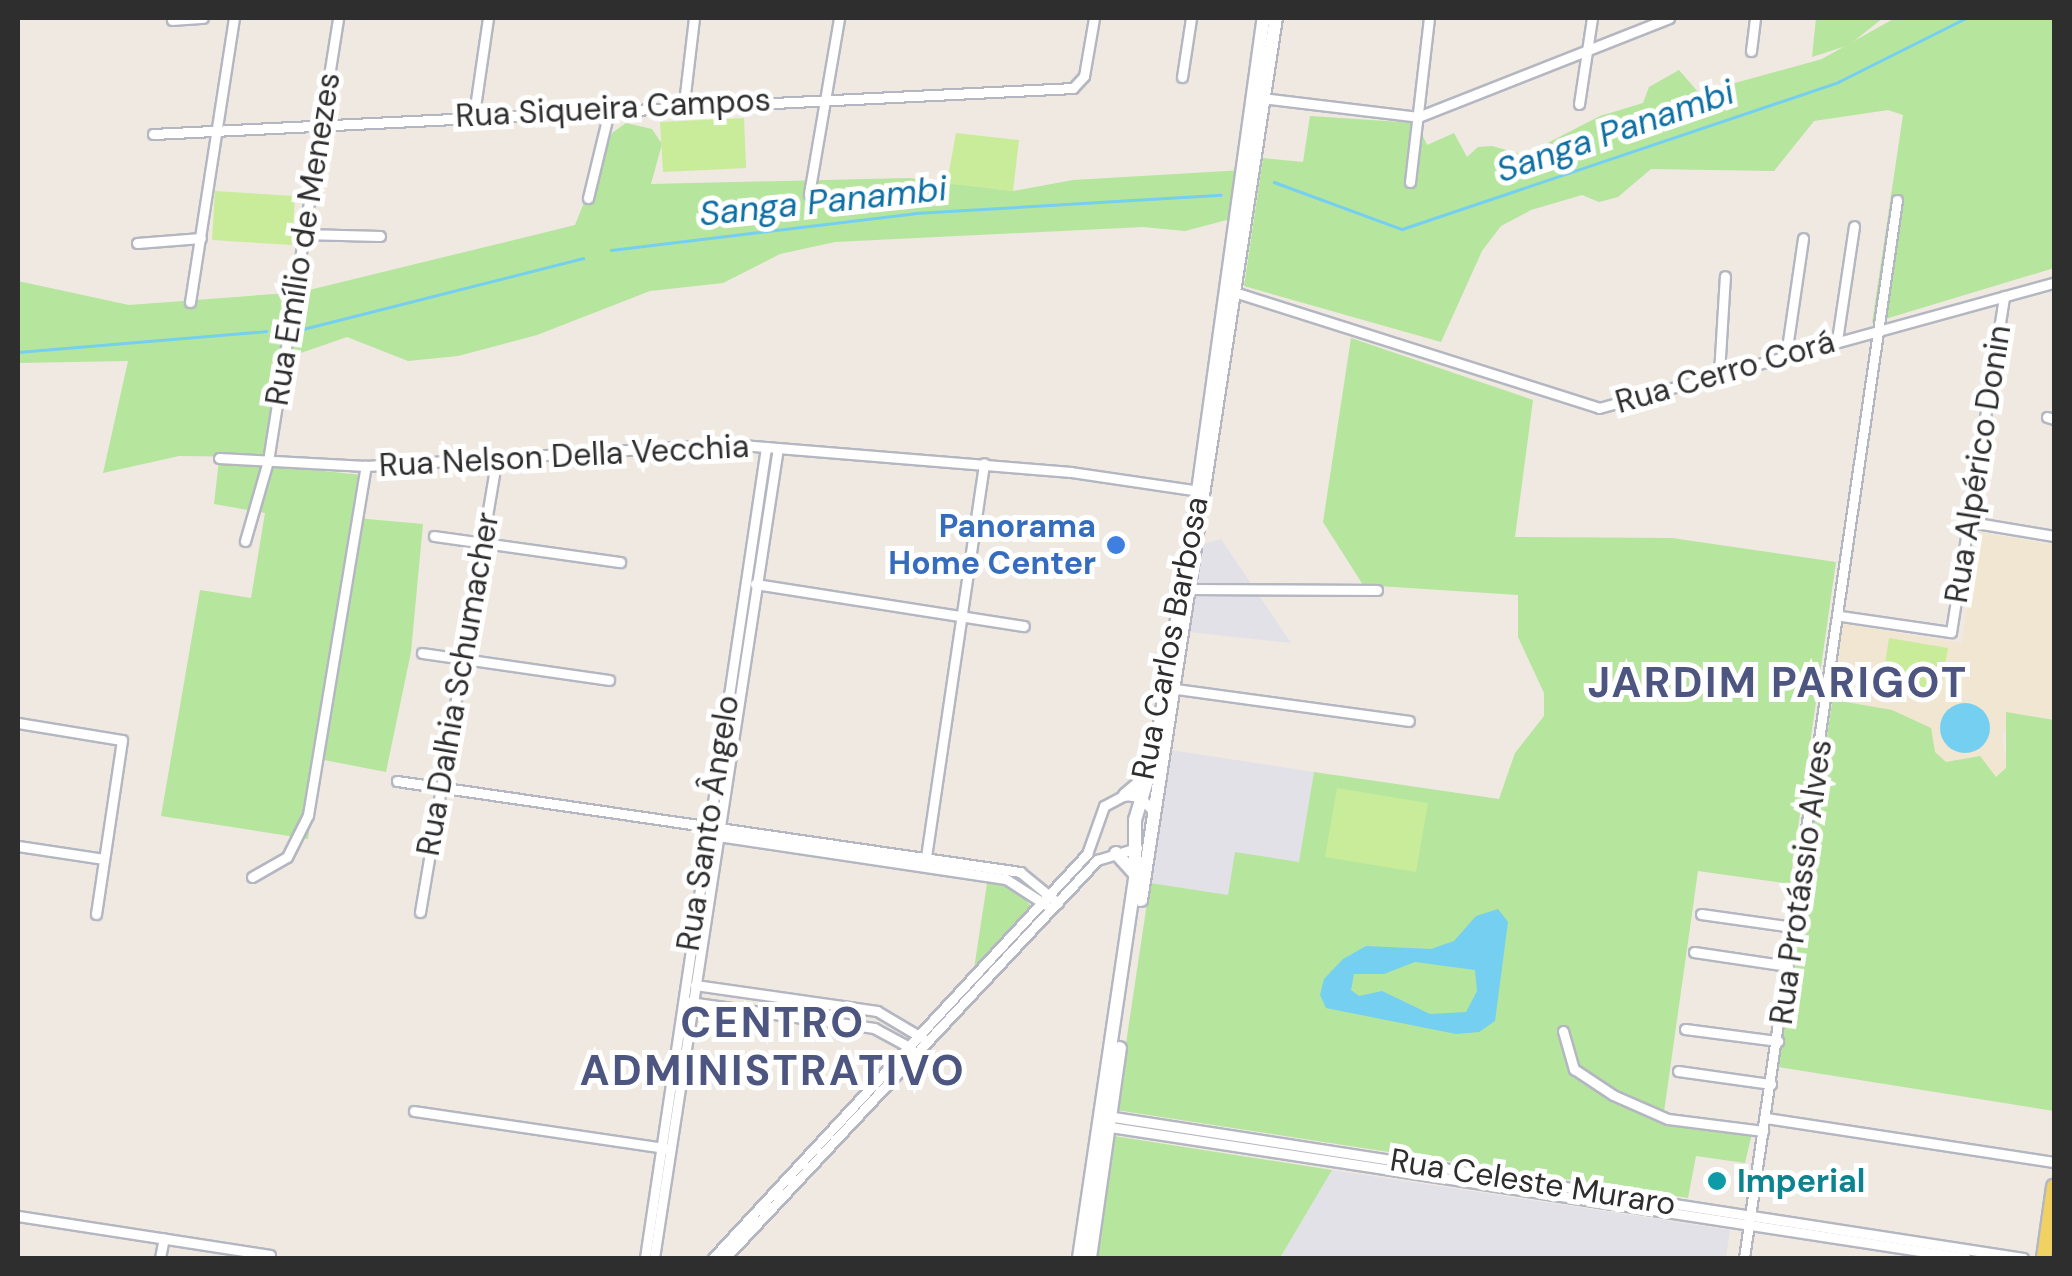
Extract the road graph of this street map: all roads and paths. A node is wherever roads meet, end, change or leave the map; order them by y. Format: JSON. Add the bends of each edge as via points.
{"nodes":[{"id":1,"x":202,"y":18,"type":"edge"},
{"id":2,"x":234,"y":18,"type":"edge"},
{"id":3,"x":338,"y":18,"type":"edge"},
{"id":4,"x":488,"y":18,"type":"edge"},
{"id":5,"x":694,"y":18,"type":"edge"},
{"id":6,"x":839,"y":18,"type":"edge"},
{"id":7,"x":1094,"y":18,"type":"edge"},
{"id":8,"x":1190,"y":18,"type":"edge"},
{"id":9,"x":1264,"y":18,"type":"edge"},
{"id":10,"x":1276,"y":18,"type":"edge"},
{"id":11,"x":1429,"y":18,"type":"edge"},
{"id":12,"x":1592,"y":18,"type":"edge"},
{"id":13,"x":1669,"y":18,"type":"edge"},
{"id":14,"x":1756,"y":18,"type":"edge"},
{"id":15,"x":172,"y":20,"type":"edge"},
{"id":16,"x":1587,"y":50,"type":"junction"},
{"id":17,"x":1751,"y":51,"type":"dead end"},
{"id":18,"x":1182,"y":77,"type":"dead end"},
{"id":19,"x":1260,"y":98,"type":"junction"},
{"id":20,"x":824,"y":100,"type":"junction"},
{"id":21,"x":684,"y":103,"type":"junction"},
{"id":22,"x":1578,"y":104,"type":"dead end"},
{"id":23,"x":610,"y":107,"type":"junction"},
{"id":24,"x":474,"y":114,"type":"junction"},
{"id":25,"x":1418,"y":117,"type":"junction"},
{"id":26,"x":320,"y":123,"type":"junction"},
{"id":27,"x":218,"y":126,"type":"junction"},
{"id":28,"x":153,"y":134,"type":"dead end"},
{"id":29,"x":1410,"y":182,"type":"dead end"},
{"id":30,"x":810,"y":194,"type":"dead end"},
{"id":31,"x":588,"y":198,"type":"dead end"},
{"id":32,"x":1897,"y":200,"type":"dead end"},
{"id":33,"x":1854,"y":226,"type":"dead end"},
{"id":34,"x":303,"y":234,"type":"junction"},
{"id":35,"x":380,"y":236,"type":"dead end"},
{"id":36,"x":202,"y":238,"type":"junction"},
{"id":37,"x":1804,"y":238,"type":"dead end"},
{"id":38,"x":136,"y":243,"type":"dead end"},
{"id":39,"x":1725,"y":276,"type":"dead end"},
{"id":40,"x":2054,"y":283,"type":"edge"},
{"id":41,"x":1233,"y":291,"type":"junction"},
{"id":42,"x":2004,"y":296,"type":"junction"},
{"id":43,"x":190,"y":302,"type":"dead end"},
{"id":44,"x":1882,"y":326,"type":"junction"},
{"id":45,"x":1837,"y":340,"type":"junction"},
{"id":46,"x":1786,"y":355,"type":"junction"},
{"id":47,"x":1720,"y":374,"type":"junction"},
{"id":48,"x":766,"y":446,"type":"junction"},
{"id":49,"x":778,"y":448,"type":"junction"},
{"id":50,"x":497,"y":456,"type":"junction"},
{"id":51,"x":219,"y":458,"type":"dead end"},
{"id":52,"x":268,"y":461,"type":"junction"},
{"id":53,"x":984,"y":464,"type":"junction"},
{"id":54,"x":366,"y":466,"type":"junction"},
{"id":55,"x":1203,"y":492,"type":"junction"},
{"id":56,"x":1970,"y":522,"type":"junction"},
{"id":57,"x":434,"y":536,"type":"dead end"},
{"id":58,"x":2054,"y":536,"type":"edge"},
{"id":59,"x":245,"y":541,"type":"dead end"},
{"id":60,"x":480,"y":542,"type":"junction"},
{"id":61,"x":620,"y":562,"type":"dead end"},
{"id":62,"x":751,"y":584,"type":"junction"},
{"id":63,"x":1192,"y":589,"type":"junction"},
{"id":64,"x":1377,"y":590,"type":"dead end"},
{"id":65,"x":1841,"y":616,"type":"junction"},
{"id":66,"x":959,"y":618,"type":"junction"},
{"id":67,"x":1024,"y":626,"type":"dead end"},
{"id":68,"x":422,"y":653,"type":"dead end"},
{"id":69,"x":461,"y":658,"type":"junction"},
{"id":70,"x":609,"y":680,"type":"dead end"},
{"id":71,"x":1176,"y":690,"type":"junction"},
{"id":72,"x":1409,"y":721,"type":"dead end"},
{"id":73,"x":18,"y":723,"type":"edge"},
{"id":74,"x":1148,"y":775,"type":"junction"},
{"id":75,"x":397,"y":782,"type":"dead end"},
{"id":76,"x":438,"y":788,"type":"junction"},
{"id":77,"x":1124,"y":795,"type":"junction"},
{"id":78,"x":1140,"y":797,"type":"junction"},
{"id":79,"x":1153,"y":811,"type":"junction"},
{"id":80,"x":707,"y":828,"type":"junction"},
{"id":81,"x":720,"y":831,"type":"junction"},
{"id":82,"x":1150,"y":837,"type":"junction"},
{"id":83,"x":18,"y":846,"type":"edge"},
{"id":84,"x":1134,"y":850,"type":"junction"},
{"id":85,"x":1116,"y":853,"type":"junction"},
{"id":86,"x":926,"y":857,"type":"junction"},
{"id":87,"x":104,"y":859,"type":"junction"},
{"id":88,"x":252,"y":878,"type":"dead end"},
{"id":89,"x":1135,"y":879,"type":"junction"},
{"id":90,"x":1051,"y":903,"type":"junction"},
{"id":91,"x":420,"y":912,"type":"dead end"},
{"id":92,"x":96,"y":914,"type":"dead end"},
{"id":93,"x":1702,"y":914,"type":"dead end"},
{"id":94,"x":1792,"y":928,"type":"junction"},
{"id":95,"x":1694,"y":952,"type":"dead end"},
{"id":96,"x":1788,"y":966,"type":"junction"},
{"id":97,"x":1126,"y":977,"type":"junction"},
{"id":98,"x":684,"y":983,"type":"junction"},
{"id":99,"x":698,"y":985,"type":"junction"},
{"id":100,"x":681,"y":1000,"type":"junction"},
{"id":101,"x":695,"y":1002,"type":"junction"},
{"id":102,"x":1686,"y":1029,"type":"dead end"},
{"id":103,"x":1564,"y":1031,"type":"dead end"},
{"id":104,"x":920,"y":1036,"type":"junction"},
{"id":105,"x":1778,"y":1041,"type":"junction"},
{"id":106,"x":930,"y":1044,"type":"junction"},
{"id":107,"x":910,"y":1047,"type":"junction"},
{"id":108,"x":920,"y":1054,"type":"junction"},
{"id":109,"x":1678,"y":1071,"type":"dead end"},
{"id":110,"x":1770,"y":1084,"type":"junction"},
{"id":111,"x":414,"y":1111,"type":"dead end"},
{"id":112,"x":1766,"y":1118,"type":"junction"},
{"id":113,"x":1106,"y":1121,"type":"junction"},
{"id":114,"x":1763,"y":1130,"type":"junction"},
{"id":115,"x":666,"y":1148,"type":"junction"},
{"id":116,"x":2054,"y":1162,"type":"edge"},
{"id":117,"x":789,"y":1186,"type":"junction"},
{"id":118,"x":2054,"y":1186,"type":"edge"},
{"id":119,"x":18,"y":1216,"type":"edge"},
{"id":120,"x":1749,"y":1220,"type":"junction"},
{"id":121,"x":2051,"y":1224,"type":"edge"},
{"id":122,"x":164,"y":1238,"type":"junction"},
{"id":123,"x":1892,"y":1242,"type":"junction"},
{"id":124,"x":270,"y":1256,"type":"dead end"},
{"id":125,"x":160,"y":1258,"type":"edge"},
{"id":126,"x":646,"y":1258,"type":"edge"},
{"id":127,"x":654,"y":1258,"type":"edge"},
{"id":128,"x":714,"y":1258,"type":"edge"},
{"id":129,"x":725,"y":1258,"type":"edge"},
{"id":130,"x":1079,"y":1258,"type":"edge"},
{"id":131,"x":1090,"y":1258,"type":"edge"},
{"id":132,"x":1744,"y":1258,"type":"edge"},
{"id":133,"x":1966,"y":1258,"type":"edge"},
{"id":134,"x":2023,"y":1258,"type":"edge"},
{"id":135,"x":2044,"y":1258,"type":"edge"}],
"edges":[{"from":1,"to":15,"type":"street"},
{"from":2,"to":27,"type":"street"},
{"from":3,"to":26,"type":"street","name":"Rua Emílio de Menezes"},
{"from":4,"to":24,"type":"street"},
{"from":5,"to":21,"type":"street"},
{"from":6,"to":20,"type":"street"},
{"from":7,"to":20,"type":"street","name":"Rua Siqueira Campos","via":[[1084,76],[1073,88]]},
{"from":8,"to":18,"type":"street"},
{"from":9,"to":19,"type":"street","name":"Rua Carlos Barbosa"},
{"from":10,"to":19,"type":"street","name":"Rua Carlos Barbosa"},
{"from":11,"to":25,"type":"street"},
{"from":12,"to":16,"type":"street"},
{"from":13,"to":16,"type":"street"},
{"from":14,"to":17,"type":"street"},
{"from":16,"to":22,"type":"street"},
{"from":16,"to":25,"type":"street"},
{"from":19,"to":25,"type":"street"},
{"from":19,"to":41,"type":"street","name":"Rua Carlos Barbosa"},
{"from":20,"to":21,"type":"street","name":"Rua Siqueira Campos"},
{"from":20,"to":30,"type":"street"},
{"from":21,"to":23,"type":"street","name":"Rua Siqueira Campos"},
{"from":23,"to":24,"type":"street","name":"Rua Siqueira Campos"},
{"from":23,"to":31,"type":"street"},
{"from":24,"to":26,"type":"street","name":"Rua Siqueira Campos"},
{"from":25,"to":29,"type":"street"},
{"from":26,"to":27,"type":"street","name":"Rua Siqueira Campos"},
{"from":26,"to":34,"type":"street","name":"Rua Emílio de Menezes"},
{"from":27,"to":28,"type":"street","name":"Rua Siqueira Campos"},
{"from":27,"to":36,"type":"street"},
{"from":32,"to":44,"type":"street","name":"Rua Protássio Alves"},
{"from":33,"to":45,"type":"street"},
{"from":34,"to":35,"type":"street"},
{"from":34,"to":52,"type":"street","name":"Rua Emílio de Menezes"},
{"from":36,"to":38,"type":"street"},
{"from":36,"to":43,"type":"street"},
{"from":37,"to":46,"type":"street"},
{"from":39,"to":47,"type":"street"},
{"from":40,"to":42,"type":"street","name":"Rua Cerro Corá"},
{"from":41,"to":47,"type":"street","name":"Rua Cerro Corá","via":[[1599,408]]},
{"from":41,"to":55,"type":"street","name":"Rua Carlos Barbosa"},
{"from":42,"to":44,"type":"street","name":"Rua Cerro Corá"},
{"from":42,"to":56,"type":"street","name":"Rua Alpérico Donin"},
{"from":44,"to":45,"type":"street","name":"Rua Cerro Corá"},
{"from":44,"to":65,"type":"street","name":"Rua Protássio Alves"},
{"from":45,"to":46,"type":"street","name":"Rua Cerro Corá"},
{"from":46,"to":47,"type":"street","name":"Rua Cerro Corá"},
{"from":48,"to":49,"type":"street","name":"Rua Nelson Della Vecchia"},
{"from":48,"to":50,"type":"street","name":"Rua Nelson Della Vecchia"},
{"from":48,"to":62,"type":"street","name":"Rua Santo Ângelo"},
{"from":49,"to":53,"type":"street","name":"Rua Nelson Della Vecchia"},
{"from":49,"to":62,"type":"street","name":"Rua Santo Ângelo"},
{"from":50,"to":54,"type":"street","name":"Rua Nelson Della Vecchia"},
{"from":50,"to":60,"type":"street","name":"Rua Dalhia Schumacher"},
{"from":51,"to":52,"type":"street","name":"Rua Nelson Della Vecchia"},
{"from":52,"to":54,"type":"street","name":"Rua Nelson Della Vecchia"},
{"from":52,"to":59,"type":"street","name":"Rua Emílio de Menezes"},
{"from":53,"to":55,"type":"street","name":"Rua Nelson Della Vecchia"},
{"from":53,"to":66,"type":"street"},
{"from":54,"to":88,"type":"street","via":[[308,815],[287,857]]},
{"from":55,"to":63,"type":"street","name":"Rua Carlos Barbosa"},
{"from":55,"to":74,"type":"street","name":"Rua Carlos Barbosa"},
{"from":56,"to":58,"type":"street"},
{"from":56,"to":65,"type":"street","name":"Rua Alpérico Donin","via":[[1951,632]]},
{"from":57,"to":60,"type":"street"},
{"from":60,"to":61,"type":"street"},
{"from":60,"to":69,"type":"street","name":"Rua Dalhia Schumacher"},
{"from":62,"to":66,"type":"street"},
{"from":62,"to":80,"type":"street","name":"Rua Santo Ângelo"},
{"from":62,"to":81,"type":"street","name":"Rua Santo Ângelo"},
{"from":63,"to":64,"type":"street"},
{"from":63,"to":71,"type":"street","name":"Rua Carlos Barbosa"},
{"from":65,"to":94,"type":"street","name":"Rua Protássio Alves"},
{"from":66,"to":67,"type":"street"},
{"from":66,"to":86,"type":"street"},
{"from":68,"to":69,"type":"street"},
{"from":69,"to":70,"type":"street"},
{"from":69,"to":76,"type":"street","name":"Rua Dalhia Schumacher"},
{"from":71,"to":72,"type":"street"},
{"from":71,"to":79,"type":"street","name":"Rua Carlos Barbosa"},
{"from":73,"to":87,"type":"street","via":[[122,740]]},
{"from":74,"to":77,"type":"street"},
{"from":74,"to":78,"type":"street","name":"Rua Carlos Barbosa"},
{"from":75,"to":76,"type":"street"},
{"from":76,"to":80,"type":"street"},
{"from":76,"to":91,"type":"street","name":"Rua Dalhia Schumacher"},
{"from":77,"to":78,"type":"street"},
{"from":77,"to":90,"type":"street","via":[[1104,806],[1087,854]]},
{"from":78,"to":79,"type":"street"},
{"from":78,"to":84,"type":"street","name":"Rua Carlos Barbosa"},
{"from":79,"to":82,"type":"street","name":"Rua Carlos Barbosa"},
{"from":80,"to":81,"type":"street"},
{"from":80,"to":98,"type":"street","name":"Rua Santo Ângelo"},
{"from":81,"to":86,"type":"street"},
{"from":81,"to":90,"type":"street","via":[[1006,878]]},
{"from":81,"to":99,"type":"street","name":"Rua Santo Ângelo"},
{"from":82,"to":84,"type":"street"},
{"from":82,"to":97,"type":"street","name":"Rua Carlos Barbosa"},
{"from":83,"to":87,"type":"street"},
{"from":84,"to":85,"type":"street"},
{"from":84,"to":89,"type":"street","name":"Rua Carlos Barbosa"},
{"from":85,"to":89,"type":"street","via":[[1127,859]]},
{"from":85,"to":90,"type":"street","via":[[1097,860]]},
{"from":86,"to":90,"type":"street","via":[[1020,872]]},
{"from":87,"to":92,"type":"street"},
{"from":89,"to":97,"type":"street","name":"Rua Carlos Barbosa"},
{"from":90,"to":104,"type":"street"},
{"from":90,"to":106,"type":"street"},
{"from":93,"to":94,"type":"street"},
{"from":94,"to":96,"type":"street","name":"Rua Protássio Alves"},
{"from":95,"to":96,"type":"street"},
{"from":96,"to":105,"type":"street","name":"Rua Protássio Alves"},
{"from":97,"to":113,"type":"street","name":"Rua Carlos Barbosa"},
{"from":98,"to":99,"type":"street"},
{"from":98,"to":100,"type":"street","name":"Rua Santo Ângelo"},
{"from":99,"to":101,"type":"street","name":"Rua Santo Ângelo"},
{"from":99,"to":104,"type":"street","via":[[877,1011]]},
{"from":100,"to":101,"type":"street"},
{"from":100,"to":115,"type":"street","name":"Rua Santo Ângelo"},
{"from":101,"to":107,"type":"street","via":[[874,1028]]},
{"from":101,"to":115,"type":"street","name":"Rua Santo Ângelo"},
{"from":102,"to":105,"type":"street"},
{"from":103,"to":114,"type":"street","via":[[1574,1069],[1613,1096],[1668,1120]]},
{"from":104,"to":106,"type":"street"},
{"from":104,"to":107,"type":"street"},
{"from":105,"to":110,"type":"street","name":"Rua Protássio Alves"},
{"from":106,"to":108,"type":"street"},
{"from":107,"to":108,"type":"street"},
{"from":107,"to":117,"type":"street"},
{"from":108,"to":117,"type":"street"},
{"from":109,"to":110,"type":"street"},
{"from":110,"to":112,"type":"street","name":"Rua Protássio Alves"},
{"from":111,"to":115,"type":"street"},
{"from":112,"to":114,"type":"street","name":"Rua Protássio Alves"},
{"from":112,"to":116,"type":"street"},
{"from":113,"to":120,"type":"street","name":"Rua Celeste Muraro"},
{"from":113,"to":130,"type":"street","name":"Rua Carlos Barbosa"},
{"from":113,"to":131,"type":"street","name":"Rua Carlos Barbosa"},
{"from":114,"to":120,"type":"street","name":"Rua Protássio Alves"},
{"from":115,"to":126,"type":"street","name":"Rua Santo Ângelo"},
{"from":115,"to":127,"type":"street","name":"Rua Santo Ângelo"},
{"from":117,"to":128,"type":"street"},
{"from":117,"to":129,"type":"street"},
{"from":118,"to":121,"type":"main road"},
{"from":119,"to":122,"type":"street"},
{"from":120,"to":123,"type":"street","name":"Rua Celeste Muraro"},
{"from":120,"to":132,"type":"street","name":"Rua Protássio Alves"},
{"from":121,"to":135,"type":"main road"},
{"from":122,"to":124,"type":"street"},
{"from":122,"to":125,"type":"street"},
{"from":123,"to":133,"type":"street","name":"Rua Celeste Muraro"},
{"from":123,"to":134,"type":"street","name":"Rua Celeste Muraro"}]}
